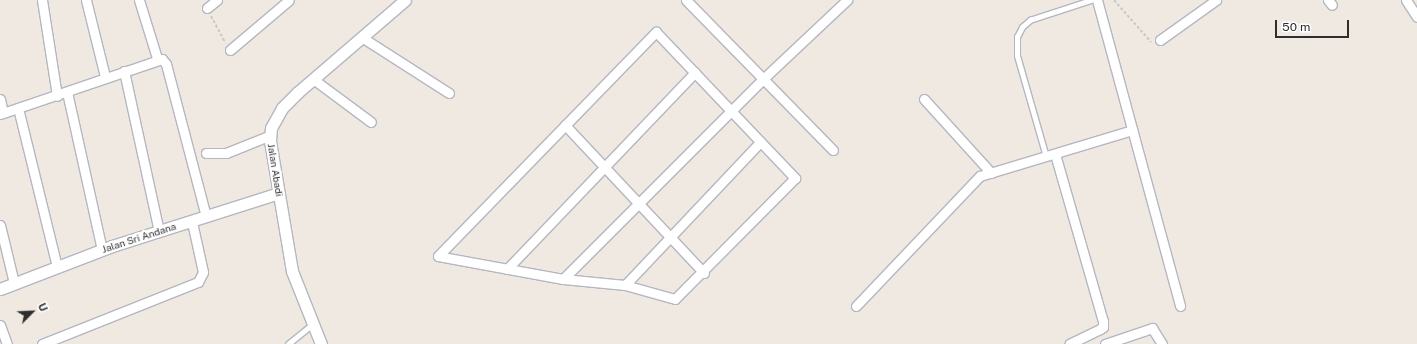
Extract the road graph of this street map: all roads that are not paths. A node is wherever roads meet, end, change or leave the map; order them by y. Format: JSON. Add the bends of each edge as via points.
{"nodes":[{"id":1,"x":42,"y":0,"type":"edge"},
{"id":2,"x":86,"y":0,"type":"edge"},
{"id":3,"x":139,"y":0,"type":"edge"},
{"id":4,"x":217,"y":0,"type":"edge"},
{"id":5,"x":289,"y":0,"type":"edge"},
{"id":6,"x":405,"y":0,"type":"edge"},
{"id":7,"x":686,"y":0,"type":"edge"},
{"id":8,"x":847,"y":0,"type":"edge"},
{"id":9,"x":1091,"y":0,"type":"edge"},
{"id":10,"x":1097,"y":0,"type":"edge"},
{"id":11,"x":1216,"y":0,"type":"edge"},
{"id":12,"x":1406,"y":0,"type":"edge"},
{"id":13,"x":207,"y":8,"type":"road end"},
{"id":14,"x":1417,"y":16,"type":"edge"},
{"id":15,"x":363,"y":38,"type":"junction"},
{"id":16,"x":1160,"y":40,"type":"road end"},
{"id":17,"x":230,"y":50,"type":"road end"},
{"id":18,"x":158,"y":58,"type":"junction"},
{"id":19,"x":124,"y":71,"type":"junction"},
{"id":20,"x":695,"y":72,"type":"junction"},
{"id":21,"x":105,"y":77,"type":"junction"},
{"id":22,"x":314,"y":79,"type":"junction"},
{"id":23,"x":762,"y":80,"type":"junction"},
{"id":24,"x":67,"y":92,"type":"junction"},
{"id":25,"x":449,"y":94,"type":"dead end"},
{"id":26,"x":56,"y":96,"type":"junction"},
{"id":27,"x":0,"y":99,"type":"edge"},
{"id":28,"x":924,"y":99,"type":"dead end"},
{"id":29,"x":18,"y":108,"type":"junction"},
{"id":30,"x":731,"y":111,"type":"junction"},
{"id":31,"x":1,"y":113,"type":"edge"},
{"id":32,"x":371,"y":122,"type":"dead end"},
{"id":33,"x":565,"y":125,"type":"junction"},
{"id":34,"x":1132,"y":130,"type":"junction"},
{"id":35,"x":270,"y":135,"type":"junction"},
{"id":36,"x":760,"y":142,"type":"junction"},
{"id":37,"x":833,"y":150,"type":"dead end"},
{"id":38,"x":206,"y":153,"type":"dead end"},
{"id":39,"x":1051,"y":155,"type":"junction"},
{"id":40,"x":604,"y":167,"type":"junction"},
{"id":41,"x":991,"y":173,"type":"junction"},
{"id":42,"x":279,"y":192,"type":"junction"},
{"id":43,"x":639,"y":205,"type":"junction"},
{"id":44,"x":206,"y":217,"type":"junction"},
{"id":45,"x":192,"y":222,"type":"junction"},
{"id":46,"x":0,"y":225,"type":"edge"},
{"id":47,"x":159,"y":231,"type":"junction"},
{"id":48,"x":670,"y":238,"type":"junction"},
{"id":49,"x":102,"y":250,"type":"junction"},
{"id":50,"x":57,"y":267,"type":"junction"},
{"id":51,"x":507,"y":268,"type":"junction"},
{"id":52,"x":703,"y":272,"type":"junction"},
{"id":53,"x":563,"y":279,"type":"junction"},
{"id":54,"x":14,"y":283,"type":"junction"},
{"id":55,"x":625,"y":285,"type":"junction"},
{"id":56,"x":0,"y":289,"type":"edge"},
{"id":57,"x":856,"y":306,"type":"dead end"},
{"id":58,"x":1180,"y":306,"type":"dead end"},
{"id":59,"x":313,"y":324,"type":"junction"},
{"id":60,"x":1,"y":332,"type":"edge"},
{"id":61,"x":7,"y":344,"type":"edge"},
{"id":62,"x":42,"y":344,"type":"edge"},
{"id":63,"x":288,"y":344,"type":"edge"},
{"id":64,"x":321,"y":344,"type":"edge"},
{"id":65,"x":1069,"y":344,"type":"edge"},
{"id":66,"x":1105,"y":344,"type":"edge"},
{"id":67,"x":1162,"y":344,"type":"edge"}],
"edges":[{"from":1,"to":26,"type":"street"},
{"from":2,"to":21,"type":"street"},
{"from":3,"to":18,"type":"street"},
{"from":4,"to":13,"type":"street"},
{"from":5,"to":17,"type":"street"},
{"from":6,"to":15,"type":"street","name":"Jalan Abadi"},
{"from":7,"to":23,"type":"street"},
{"from":8,"to":23,"type":"street"},
{"from":9,"to":39,"type":"lane","via":[[1030,20],[1022,27],[1017,37],[1017,56]]},
{"from":10,"to":34,"type":"street"},
{"from":11,"to":16,"type":"street"},
{"from":12,"to":14,"type":"street"},
{"from":15,"to":22,"type":"street","name":"Jalan Abadi"},
{"from":15,"to":25,"type":"street"},
{"from":18,"to":19,"type":"street"},
{"from":18,"to":44,"type":"street","via":[[166,64]]},
{"from":19,"to":21,"type":"street"},
{"from":19,"to":47,"type":"street"},
{"from":20,"to":30,"type":"street"},
{"from":20,"to":33,"type":"street","via":[[656,32]]},
{"from":20,"to":40,"type":"street"},
{"from":21,"to":24,"type":"street"},
{"from":22,"to":32,"type":"street"},
{"from":22,"to":35,"type":"street","name":"Jalan Abadi","via":[[282,108],[273,122]]},
{"from":23,"to":30,"type":"street"},
{"from":23,"to":37,"type":"street"},
{"from":24,"to":26,"type":"street"},
{"from":24,"to":49,"type":"street"},
{"from":26,"to":29,"type":"street"},
{"from":27,"to":31,"type":"street"},
{"from":28,"to":41,"type":"street"},
{"from":29,"to":31,"type":"street"},
{"from":29,"to":50,"type":"street"},
{"from":30,"to":36,"type":"street"},
{"from":30,"to":43,"type":"street"},
{"from":33,"to":40,"type":"street"},
{"from":33,"to":51,"type":"street","via":[[438,256]]},
{"from":34,"to":39,"type":"street"},
{"from":34,"to":58,"type":"street"},
{"from":35,"to":38,"type":"street","via":[[226,153]]},
{"from":35,"to":42,"type":"street","name":"Jalan Abadi"},
{"from":36,"to":48,"type":"street"},
{"from":36,"to":52,"type":"street","via":[[795,178]]},
{"from":39,"to":41,"type":"street"},
{"from":39,"to":65,"type":"street","via":[[1103,321],[1103,327]]},
{"from":40,"to":43,"type":"street"},
{"from":40,"to":51,"type":"street"},
{"from":41,"to":57,"type":"street","via":[[980,176]]},
{"from":42,"to":44,"type":"street","name":"Jalan Sri Andana"},
{"from":42,"to":59,"type":"street","name":"Jalan Abadi","via":[[292,272]]},
{"from":43,"to":48,"type":"street"},
{"from":43,"to":53,"type":"street"},
{"from":44,"to":45,"type":"street","name":"Jalan Sri Andana"},
{"from":45,"to":47,"type":"street","name":"Jalan Sri Andana"},
{"from":45,"to":62,"type":"street","via":[[203,272],[198,282]]},
{"from":46,"to":54,"type":"street"},
{"from":47,"to":49,"type":"street","name":"Jalan Sri Andana"},
{"from":48,"to":52,"type":"street"},
{"from":48,"to":55,"type":"street"},
{"from":49,"to":50,"type":"street","name":"Jalan Sri Andana"},
{"from":50,"to":54,"type":"street","name":"Jalan Sri Andana"},
{"from":51,"to":53,"type":"street"},
{"from":52,"to":55,"type":"street","via":[[675,299]]},
{"from":53,"to":55,"type":"street"},
{"from":54,"to":56,"type":"street","name":"Jalan Sri Andana"},
{"from":59,"to":63,"type":"lane"},
{"from":59,"to":64,"type":"street","name":"Jalan Abadi"},
{"from":60,"to":61,"type":"street"},
{"from":66,"to":67,"type":"street","via":[[1152,328]]}]}
